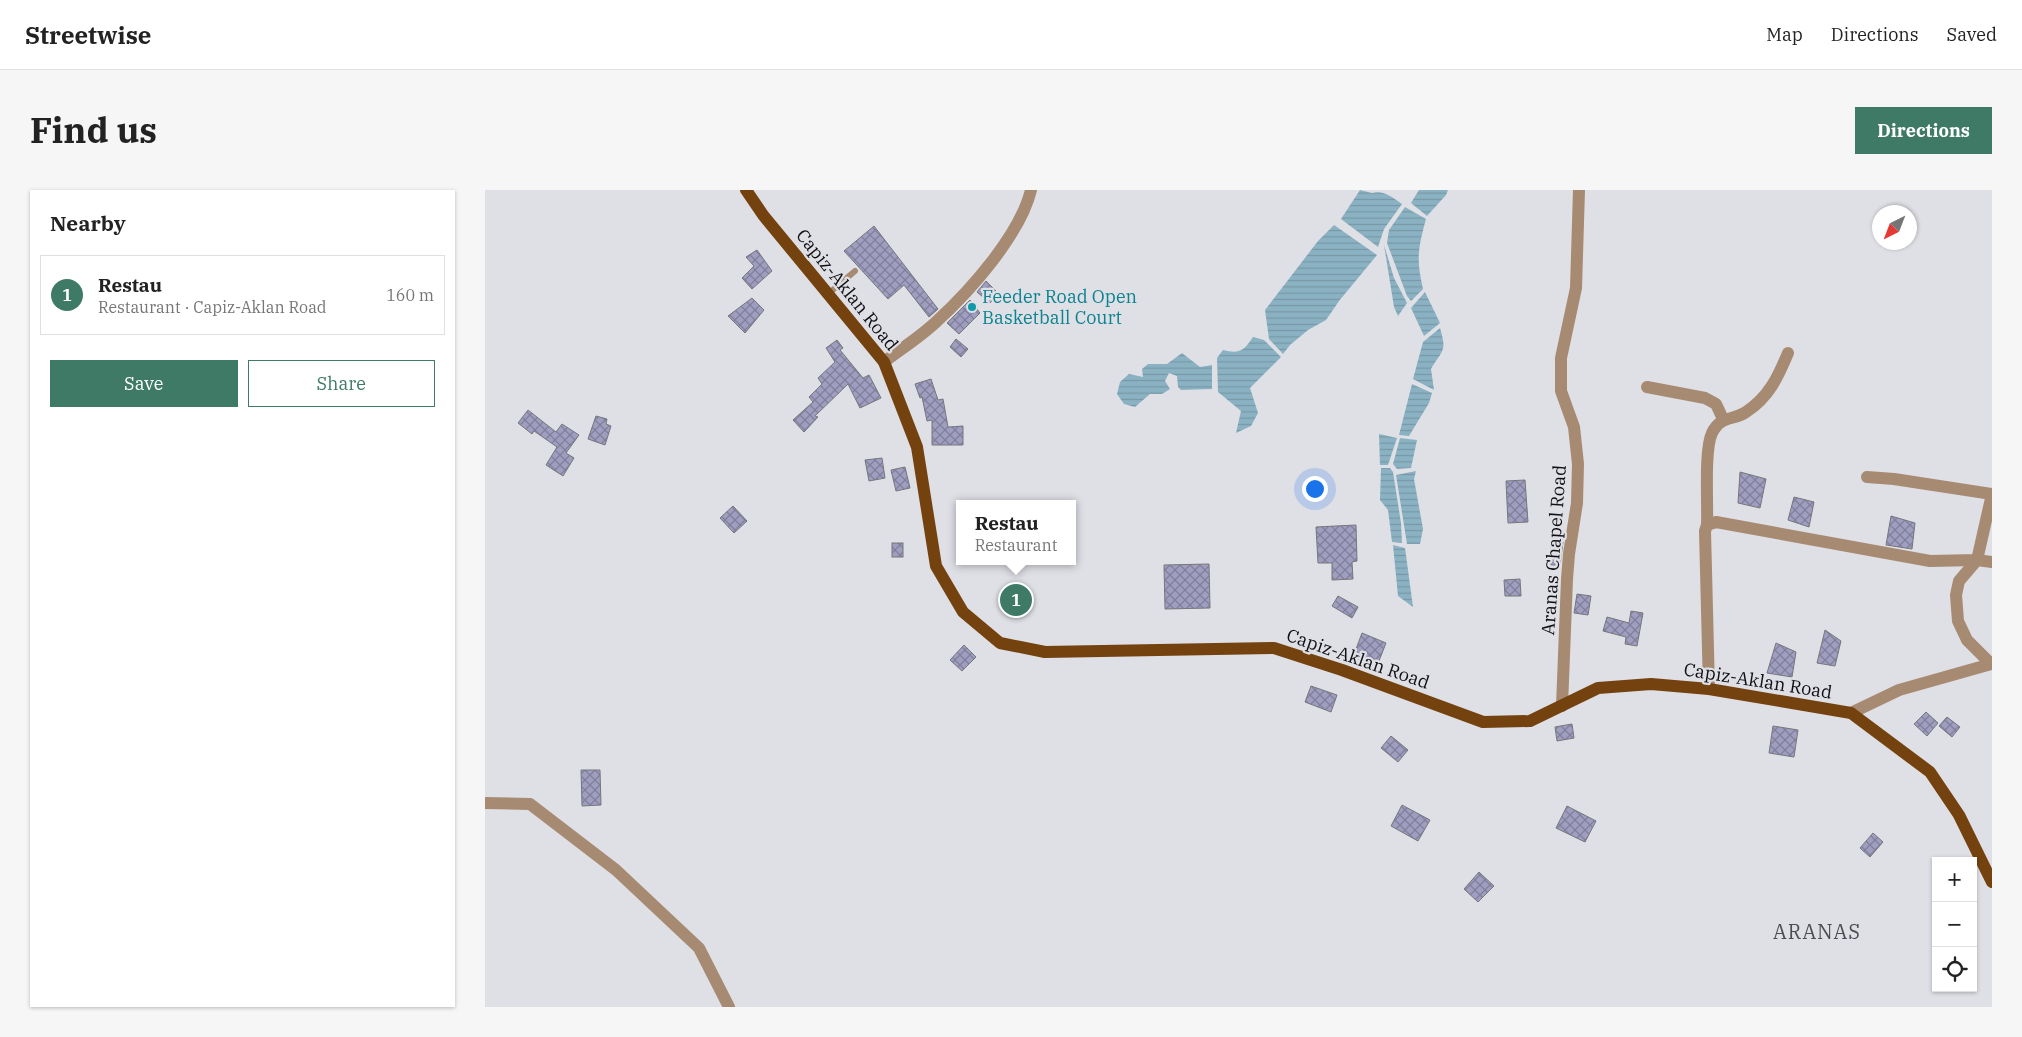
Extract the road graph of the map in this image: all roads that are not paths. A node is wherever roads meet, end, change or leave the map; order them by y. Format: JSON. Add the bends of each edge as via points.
{"nodes":[{"id":1,"x":745,"y":190,"type":"edge"},
{"id":2,"x":1031,"y":190,"type":"edge"},
{"id":3,"x":1579,"y":190,"type":"edge"},
{"id":4,"x":855,"y":271,"type":"dead end"},
{"id":5,"x":828,"y":294,"type":"junction"},
{"id":6,"x":1789,"y":354,"type":"dead end"},
{"id":7,"x":884,"y":362,"type":"junction"},
{"id":8,"x":1647,"y":387,"type":"dead end"},
{"id":9,"x":1723,"y":420,"type":"junction"},
{"id":10,"x":1867,"y":477,"type":"dead end"},
{"id":11,"x":1707,"y":525,"type":"junction"},
{"id":12,"x":1977,"y":560,"type":"junction"},
{"id":13,"x":1992,"y":562,"type":"edge"},
{"id":14,"x":1992,"y":664,"type":"edge"},
{"id":15,"x":1709,"y":689,"type":"junction"},
{"id":16,"x":1562,"y":706,"type":"junction"},
{"id":17,"x":1851,"y":714,"type":"junction"},
{"id":18,"x":485,"y":803,"type":"edge"},
{"id":19,"x":1992,"y":882,"type":"edge"},
{"id":20,"x":729,"y":1007,"type":"edge"}],
"edges":[{"from":1,"to":5,"type":"main road","name":"Capiz-Aklan Road"},
{"from":2,"to":7,"type":"street","via":[[1012,233],[982,274],[936,323]]},
{"from":3,"to":16,"type":"street","name":"Aranas Chapel Road","via":[[1576,288],[1561,358],[1561,391],[1574,427],[1578,464],[1577,503],[1567,578]]},
{"from":4,"to":5,"type":"lane"},
{"from":5,"to":7,"type":"main road","name":"Capiz-Aklan Road"},
{"from":6,"to":9,"type":"street","via":[[1766,396],[1745,413]]},
{"from":7,"to":16,"type":"main road","name":"Capiz-Aklan Road","via":[[917,447],[936,566],[963,612],[1000,643],[1045,652],[1274,648],[1483,722],[1530,721]]},
{"from":8,"to":9,"type":"street","via":[[1705,398],[1715,404]]},
{"from":9,"to":11,"type":"street","via":[[1708,445]]},
{"from":10,"to":12,"type":"street","via":[[1992,494]]},
{"from":11,"to":12,"type":"street","via":[[1717,522],[1930,560]]},
{"from":11,"to":15,"type":"street"},
{"from":12,"to":13,"type":"street"},
{"from":12,"to":14,"type":"street","via":[[1959,580],[1956,594],[1959,621],[1967,640]]},
{"from":14,"to":17,"type":"street","via":[[1899,690]]},
{"from":15,"to":16,"type":"main road","name":"Capiz-Aklan Road","via":[[1651,684],[1598,688]]},
{"from":15,"to":17,"type":"main road","name":"Capiz-Aklan Road"},
{"from":17,"to":19,"type":"main road","name":"Capiz-Aklan Road","via":[[1929,772],[1959,815]]},
{"from":18,"to":20,"type":"street","via":[[530,804],[616,870],[699,948]]}]}
